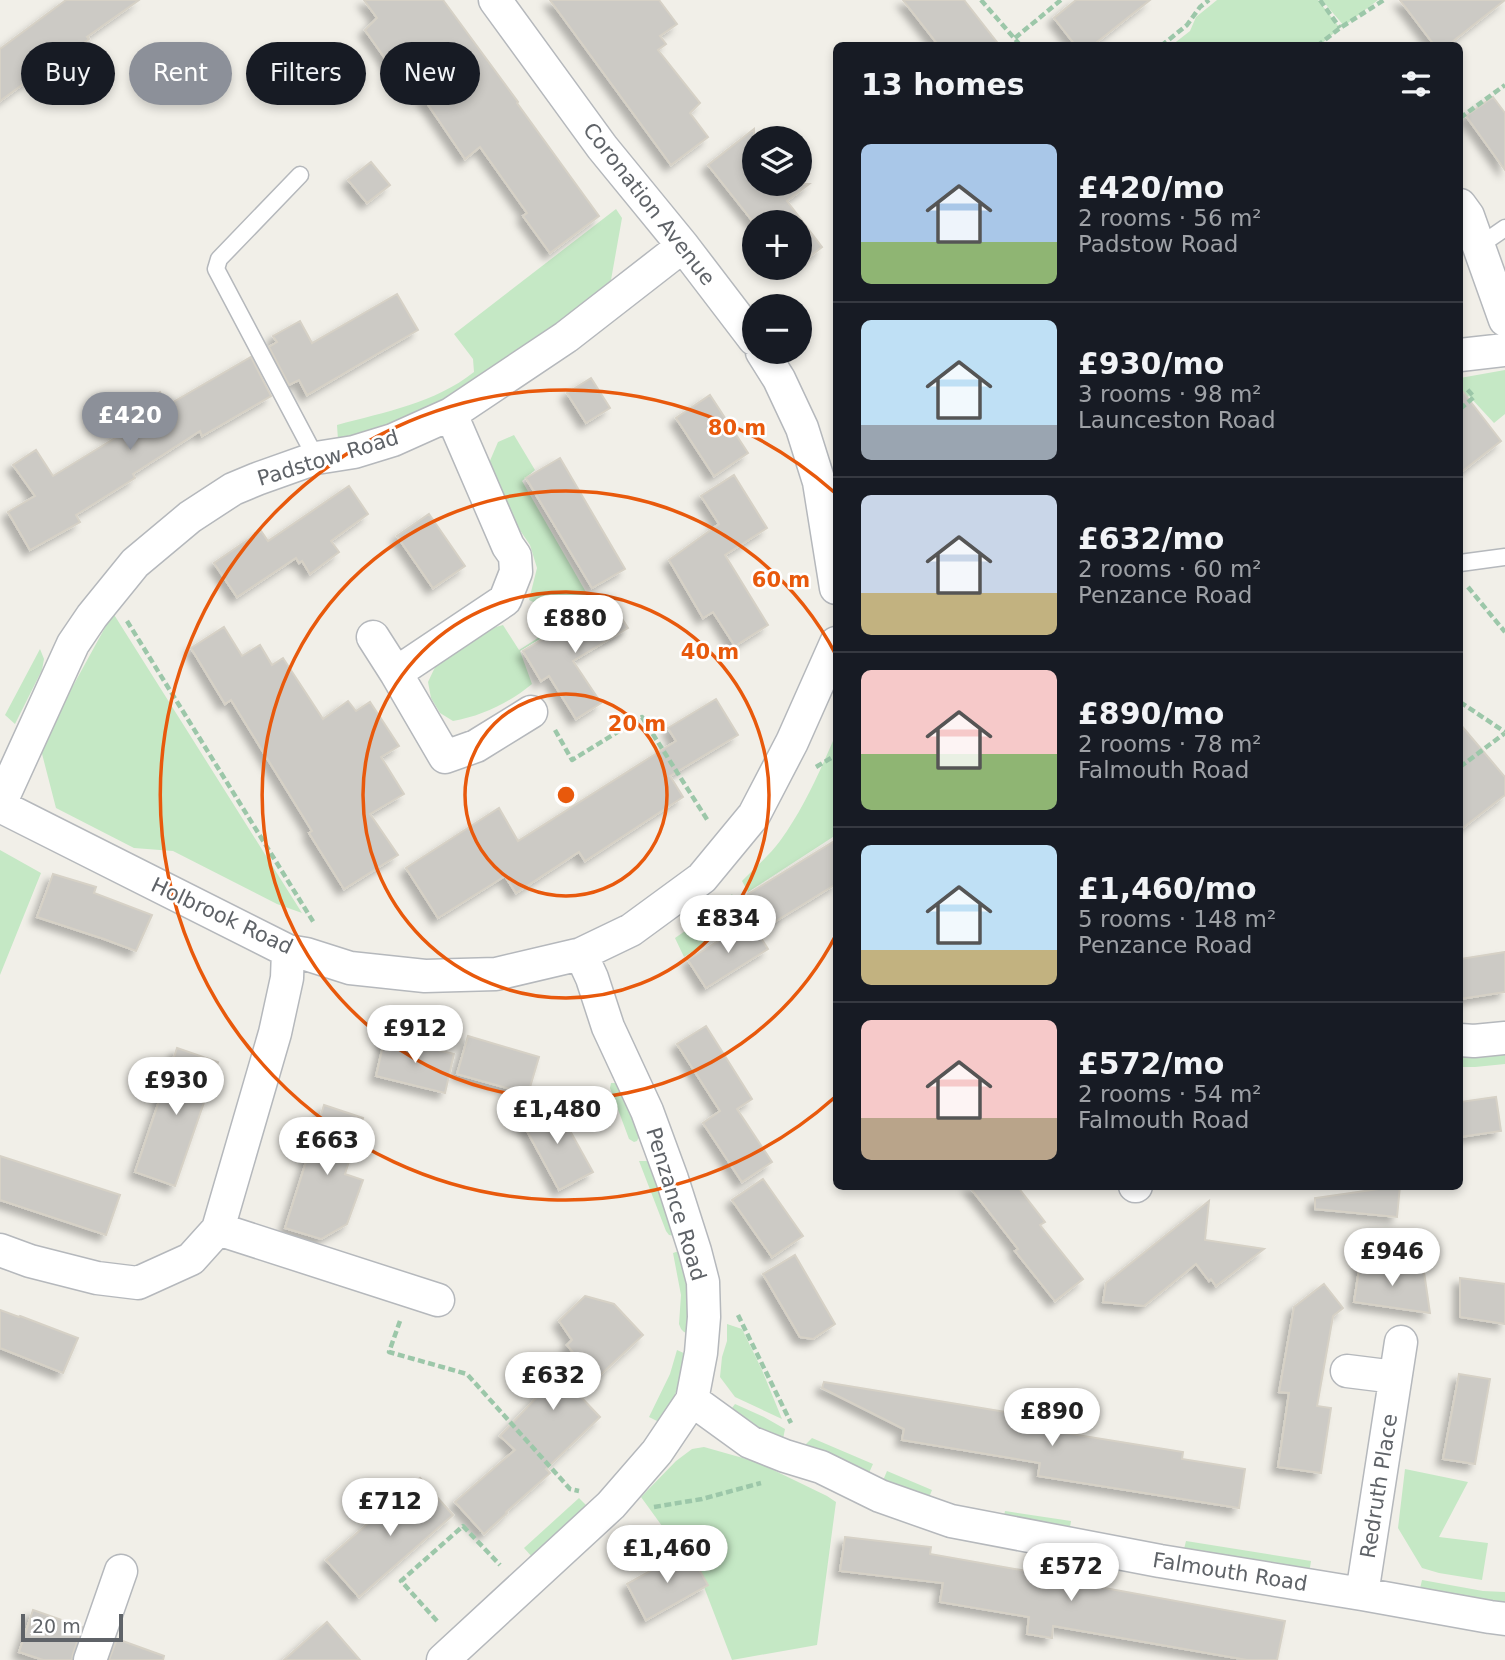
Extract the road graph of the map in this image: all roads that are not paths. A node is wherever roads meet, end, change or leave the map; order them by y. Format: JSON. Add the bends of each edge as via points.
{"nodes":[{"id":1,"x":495,"y":0,"type":"edge"},
{"id":2,"x":300,"y":175,"type":"dead end"},
{"id":3,"x":1463,"y":209,"type":"edge"},
{"id":4,"x":1505,"y":228,"type":"edge"},
{"id":5,"x":683,"y":246,"type":"junction"},
{"id":6,"x":1479,"y":246,"type":"junction"},
{"id":7,"x":1505,"y":320,"type":"edge"},
{"id":8,"x":742,"y":322,"type":"edge"},
{"id":9,"x":1505,"y":350,"type":"edge"},
{"id":10,"x":1463,"y":355,"type":"edge"},
{"id":11,"x":770,"y":364,"type":"edge"},
{"id":12,"x":451,"y":414,"type":"junction"},
{"id":13,"x":316,"y":458,"type":"junction"},
{"id":14,"x":828,"y":479,"type":"edge"},
{"id":15,"x":833,"y":547,"type":"edge"},
{"id":16,"x":1505,"y":556,"type":"edge"},
{"id":17,"x":1463,"y":563,"type":"edge"},
{"id":18,"x":373,"y":637,"type":"dead end"},
{"id":19,"x":833,"y":650,"type":"edge"},
{"id":20,"x":396,"y":673,"type":"junction"},
{"id":21,"x":531,"y":712,"type":"road end"},
{"id":22,"x":0,"y":805,"type":"edge"},
{"id":23,"x":288,"y":951,"type":"junction"},
{"id":24,"x":581,"y":954,"type":"junction"},
{"id":25,"x":1505,"y":1038,"type":"edge"},
{"id":26,"x":1463,"y":1040,"type":"edge"},
{"id":27,"x":218,"y":1229,"type":"junction"},
{"id":28,"x":0,"y":1250,"type":"edge"},
{"id":29,"x":438,"y":1300,"type":"dead end"},
{"id":30,"x":1401,"y":1342,"type":"dead end"},
{"id":31,"x":1347,"y":1371,"type":"dead end"},
{"id":32,"x":1395,"y":1377,"type":"junction"},
{"id":33,"x":692,"y":1399,"type":"junction"},
{"id":34,"x":121,"y":1571,"type":"dead end"},
{"id":35,"x":1362,"y":1594,"type":"junction"},
{"id":36,"x":1505,"y":1619,"type":"edge"},
{"id":37,"x":450,"y":1653,"type":"edge"},
{"id":38,"x":90,"y":1660,"type":"edge"}],
"edges":[{"from":1,"to":5,"type":"street","name":"Coronation Avenue","via":[[602,147]]},
{"from":2,"to":13,"type":"lane","via":[[219,259],[216,269]]},
{"from":3,"to":6,"type":"street"},
{"from":4,"to":6,"type":"lane"},
{"from":5,"to":8,"type":"street","name":"Coronation Avenue"},
{"from":5,"to":12,"type":"street","name":"Padstow Road","via":[[566,337]]},
{"from":6,"to":7,"type":"street"},
{"from":9,"to":10,"type":"street"},
{"from":11,"to":14,"type":"street"},
{"from":12,"to":13,"type":"street","name":"Padstow Road","via":[[393,440]]},
{"from":12,"to":20,"type":"street","via":[[515,556],[516,572],[505,600]]},
{"from":13,"to":22,"type":"street","name":"Padstow Road","via":[[233,489],[190,517],[135,563],[73,644]]},
{"from":14,"to":15,"type":"street"},
{"from":16,"to":17,"type":"lane"},
{"from":18,"to":20,"type":"street"},
{"from":19,"to":24,"type":"street","via":[[754,815],[702,878],[631,930]]},
{"from":20,"to":21,"type":"street","via":[[445,757],[476,746]]},
{"from":22,"to":23,"type":"street","name":"Holbrook Road"},
{"from":23,"to":24,"type":"street","name":"Holbrook Road","via":[[350,968],[425,976],[496,974]]},
{"from":23,"to":27,"type":"street","via":[[275,1033]]},
{"from":24,"to":33,"type":"street","name":"Penzance Road","via":[[647,1111],[703,1282],[701,1353]]},
{"from":25,"to":26,"type":"street"},
{"from":27,"to":28,"type":"street","via":[[191,1259],[138,1283],[97,1278]]},
{"from":27,"to":29,"type":"street"},
{"from":30,"to":32,"type":"street","name":"Redruth Place"},
{"from":31,"to":32,"type":"street"},
{"from":32,"to":35,"type":"street","name":"Redruth Place"},
{"from":33,"to":35,"type":"street","name":"Falmouth Road","via":[[777,1468],[821,1467],[880,1496],[951,1521]]},
{"from":33,"to":37,"type":"street","name":"Penzance Road","via":[[657,1452],[606,1510]]},
{"from":34,"to":38,"type":"street"},
{"from":35,"to":36,"type":"street","name":"Falmouth Road"}]}
